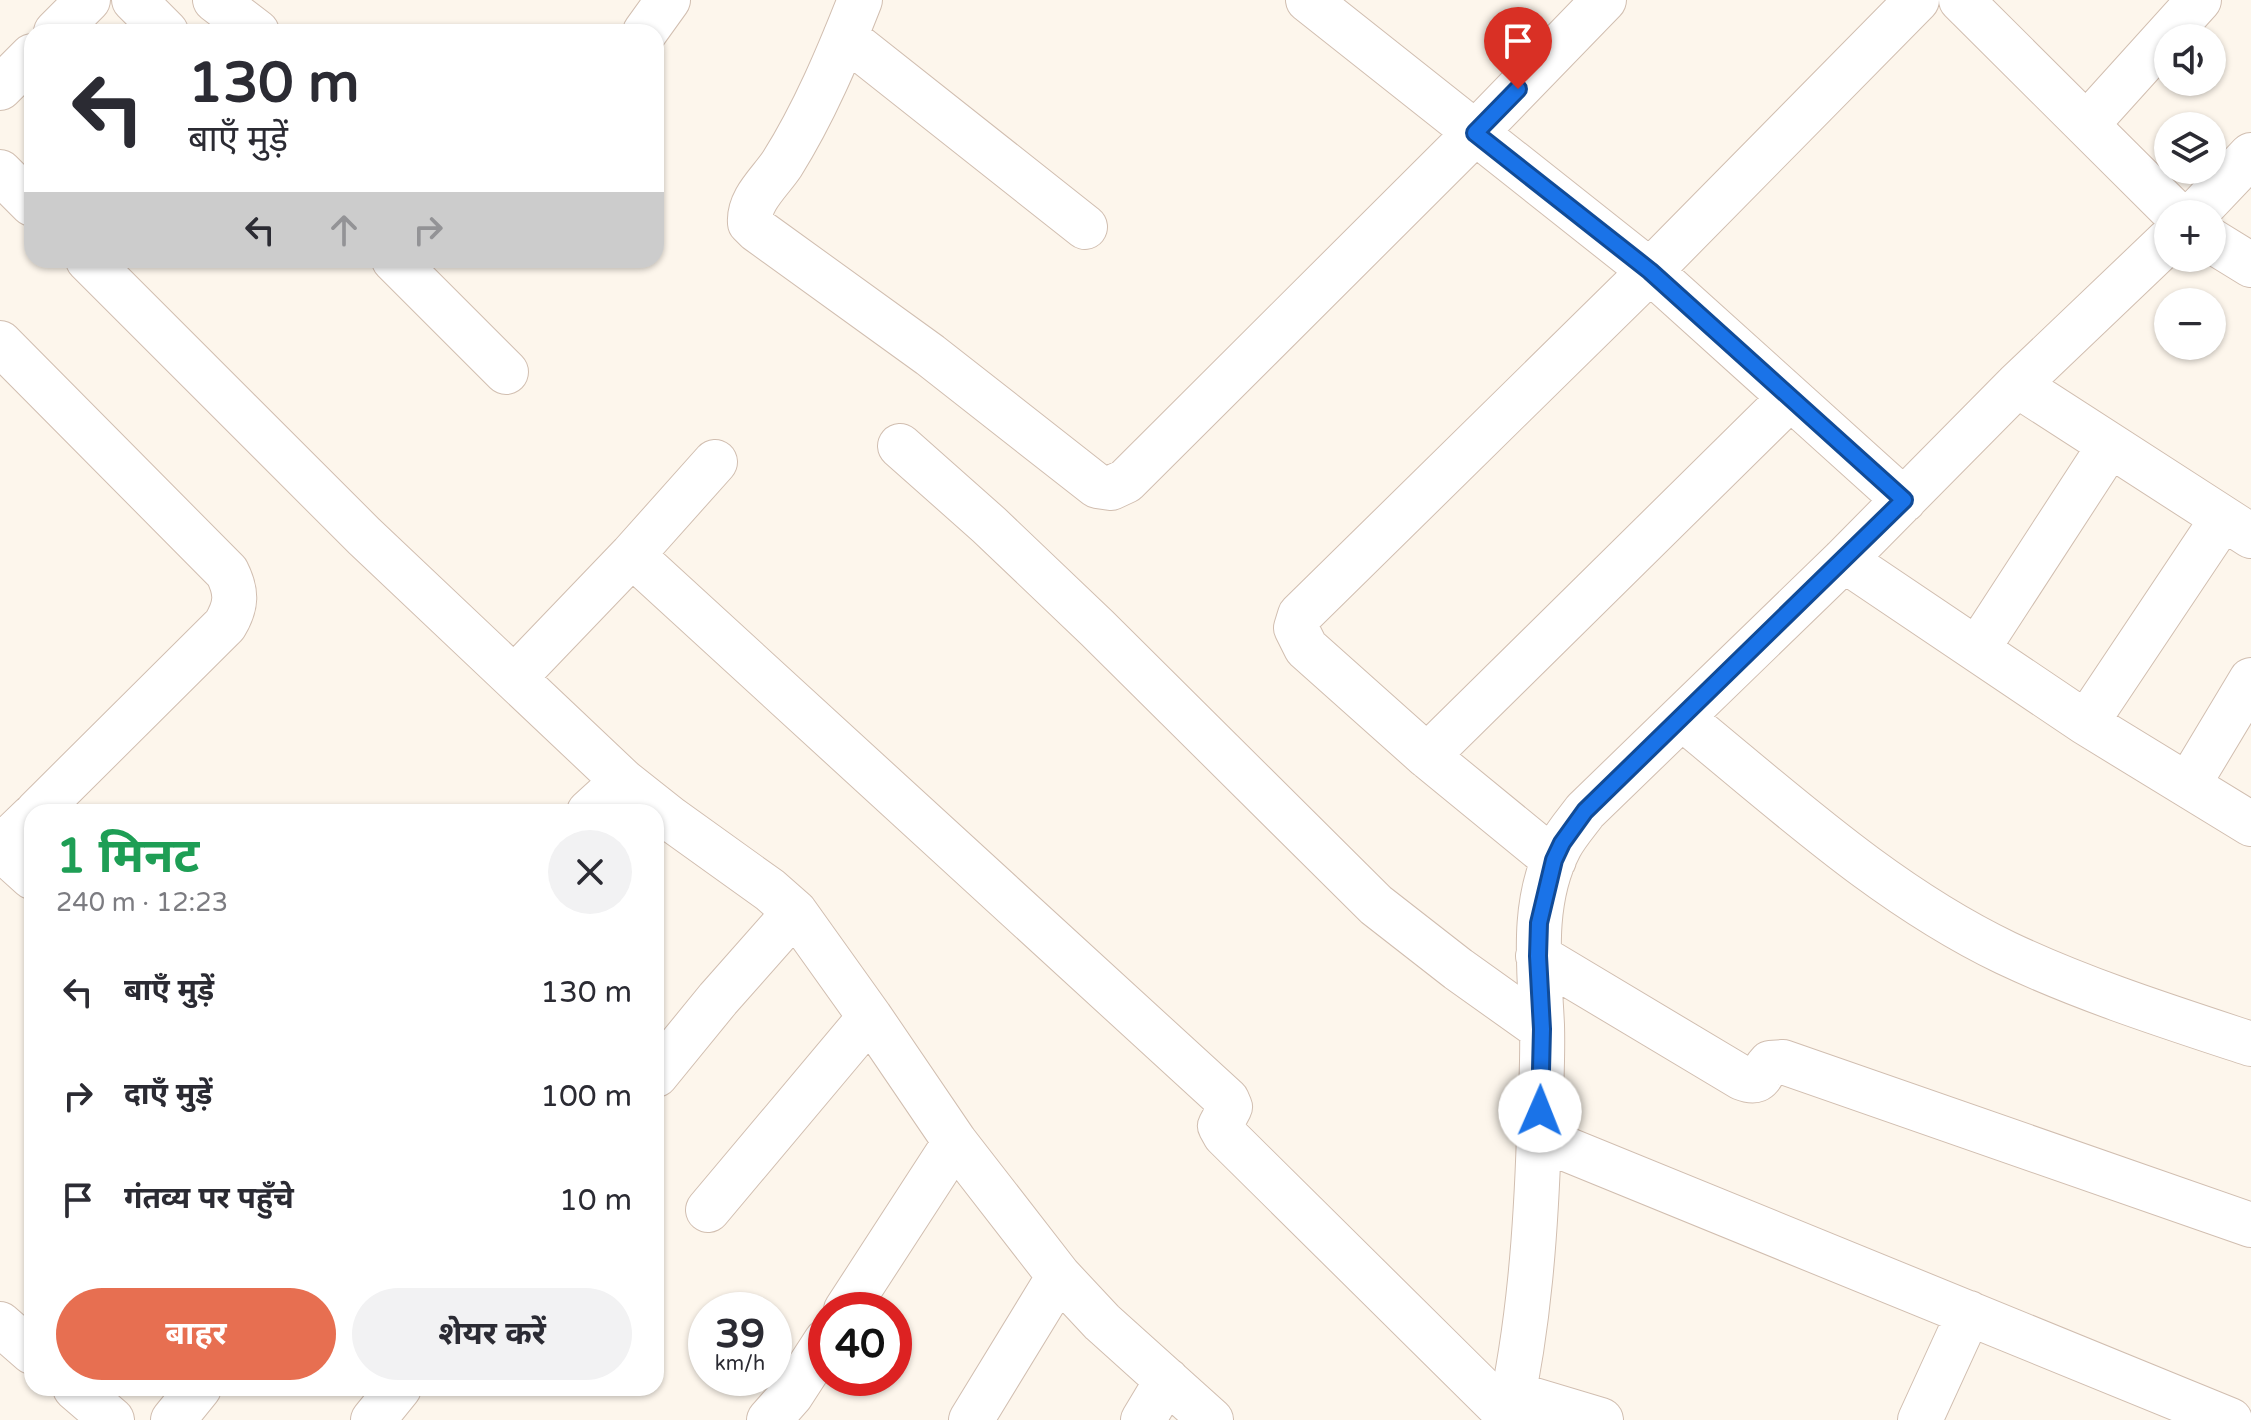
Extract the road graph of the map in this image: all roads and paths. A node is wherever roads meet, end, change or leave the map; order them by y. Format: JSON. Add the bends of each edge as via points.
{"nodes":[{"id":1,"x":88,"y":0,"type":"edge"},
{"id":2,"x":134,"y":0,"type":"edge"},
{"id":3,"x":215,"y":0,"type":"edge"},
{"id":4,"x":668,"y":0,"type":"edge"},
{"id":5,"x":1308,"y":0,"type":"edge"},
{"id":6,"x":1604,"y":0,"type":"edge"},
{"id":7,"x":1917,"y":0,"type":"edge"},
{"id":8,"x":1961,"y":0,"type":"edge"},
{"id":9,"x":2199,"y":0,"type":"edge"},
{"id":10,"x":852,"y":18,"type":"edge"},
{"id":11,"x":64,"y":24,"type":"edge"},
{"id":12,"x":158,"y":24,"type":"edge"},
{"id":13,"x":246,"y":24,"type":"edge"},
{"id":14,"x":651,"y":24,"type":"edge"},
{"id":15,"x":24,"y":64,"type":"edge"},
{"id":16,"x":0,"y":88,"type":"edge"},
{"id":17,"x":2087,"y":124,"type":"junction"},
{"id":18,"x":1475,"y":133,"type":"junction"},
{"id":19,"x":2251,"y":155,"type":"edge"},
{"id":20,"x":0,"y":172,"type":"edge"},
{"id":21,"x":24,"y":196,"type":"edge"},
{"id":22,"x":2162,"y":200,"type":"edge"},
{"id":23,"x":2208,"y":200,"type":"edge"},
{"id":24,"x":1085,"y":227,"type":"dead end"},
{"id":25,"x":2226,"y":250,"type":"edge"},
{"id":26,"x":2154,"y":254,"type":"edge"},
{"id":27,"x":2251,"y":265,"type":"edge"},
{"id":28,"x":96,"y":268,"type":"edge"},
{"id":29,"x":402,"y":268,"type":"edge"},
{"id":30,"x":1650,"y":271,"type":"junction"},
{"id":31,"x":0,"y":343,"type":"edge"},
{"id":32,"x":506,"y":372,"type":"dead end"},
{"id":33,"x":2017,"y":385,"type":"junction"},
{"id":34,"x":1790,"y":398,"type":"junction"},
{"id":35,"x":2110,"y":445,"type":"junction"},
{"id":36,"x":900,"y":446,"type":"dead end"},
{"id":37,"x":715,"y":462,"type":"dead end"},
{"id":38,"x":1904,"y":500,"type":"junction"},
{"id":39,"x":2237,"y":527,"type":"edge"},
{"id":40,"x":632,"y":555,"type":"junction"},
{"id":41,"x":1844,"y":560,"type":"junction"},
{"id":42,"x":1978,"y":648,"type":"junction"},
{"id":43,"x":515,"y":677,"type":"junction"},
{"id":44,"x":2251,"y":680,"type":"edge"},
{"id":45,"x":1682,"y":718,"type":"junction"},
{"id":46,"x":2086,"y":723,"type":"junction"},
{"id":47,"x":1427,"y":756,"type":"junction"},
{"id":48,"x":623,"y":781,"type":"junction"},
{"id":49,"x":2188,"y":785,"type":"junction"},
{"id":50,"x":45,"y":804,"type":"edge"},
{"id":51,"x":598,"y":804,"type":"edge"},
{"id":52,"x":643,"y":804,"type":"edge"},
{"id":53,"x":2251,"y":824,"type":"edge"},
{"id":54,"x":24,"y":825,"type":"edge"},
{"id":55,"x":664,"y":829,"type":"edge"},
{"id":56,"x":0,"y":848,"type":"edge"},
{"id":57,"x":1554,"y":860,"type":"junction"},
{"id":58,"x":24,"y":870,"type":"edge"},
{"id":59,"x":795,"y":912,"type":"junction"},
{"id":60,"x":1538,"y":956,"type":"junction"},
{"id":61,"x":870,"y":1017,"type":"junction"},
{"id":62,"x":1542,"y":1029,"type":"junction"},
{"id":63,"x":2251,"y":1044,"type":"edge"},
{"id":64,"x":664,"y":1065,"type":"edge"},
{"id":65,"x":1539,"y":1138,"type":"junction"},
{"id":66,"x":955,"y":1142,"type":"junction"},
{"id":67,"x":708,"y":1210,"type":"dead end"},
{"id":68,"x":2251,"y":1225,"type":"edge"},
{"id":69,"x":1059,"y":1276,"type":"junction"},
{"id":70,"x":858,"y":1292,"type":"edge"},
{"id":71,"x":1969,"y":1313,"type":"junction"},
{"id":72,"x":0,"y":1324,"type":"edge"},
{"id":73,"x":24,"y":1345,"type":"edge"},
{"id":74,"x":808,"y":1369,"type":"edge"},
{"id":75,"x":1167,"y":1380,"type":"junction"},
{"id":76,"x":84,"y":1396,"type":"edge"},
{"id":77,"x":192,"y":1396,"type":"edge"},
{"id":78,"x":392,"y":1396,"type":"edge"},
{"id":79,"x":1511,"y":1410,"type":"edge"},
{"id":80,"x":112,"y":1420,"type":"edge"},
{"id":81,"x":173,"y":1420,"type":"edge"},
{"id":82,"x":373,"y":1420,"type":"edge"},
{"id":83,"x":769,"y":1420,"type":"edge"},
{"id":84,"x":971,"y":1420,"type":"edge"},
{"id":85,"x":1143,"y":1420,"type":"edge"},
{"id":86,"x":1211,"y":1420,"type":"edge"},
{"id":87,"x":1601,"y":1420,"type":"edge"},
{"id":88,"x":1920,"y":1420,"type":"edge"},
{"id":89,"x":2230,"y":1420,"type":"edge"}],
"edges":[{"from":1,"to":11,"type":"street"},
{"from":2,"to":12,"type":"street"},
{"from":3,"to":13,"type":"street"},
{"from":4,"to":14,"type":"street"},
{"from":5,"to":18,"type":"street"},
{"from":6,"to":18,"type":"street"},
{"from":7,"to":30,"type":"street"},
{"from":8,"to":17,"type":"street"},
{"from":9,"to":17,"type":"street"},
{"from":10,"to":18,"type":"street","via":[[805,123],[751,207],[750,223],[1097,486],[1111,488],[1126,481]]},
{"from":10,"to":24,"type":"street"},
{"from":15,"to":16,"type":"street"},
{"from":17,"to":22,"type":"street"},
{"from":18,"to":30,"type":"street"},
{"from":19,"to":23,"type":"street"},
{"from":20,"to":21,"type":"street"},
{"from":25,"to":27,"type":"street"},
{"from":26,"to":33,"type":"street"},
{"from":28,"to":43,"type":"street","via":[[364,536]]},
{"from":29,"to":32,"type":"street"},
{"from":30,"to":34,"type":"street"},
{"from":30,"to":47,"type":"street","via":[[1300,615],[1296,628],[1306,648]]},
{"from":31,"to":50,"type":"street","via":[[227,572],[236,597],[225,625]]},
{"from":33,"to":35,"type":"street"},
{"from":33,"to":38,"type":"street"},
{"from":34,"to":38,"type":"street"},
{"from":34,"to":47,"type":"street"},
{"from":35,"to":39,"type":"street"},
{"from":35,"to":42,"type":"street"},
{"from":36,"to":62,"type":"street","via":[[1097,628],[1376,905]]},
{"from":37,"to":40,"type":"street"},
{"from":38,"to":41,"type":"street"},
{"from":39,"to":46,"type":"street"},
{"from":40,"to":43,"type":"street"},
{"from":40,"to":79,"type":"street","via":[[1227,1100],[1230,1107],[1220,1126],[1225,1135]]},
{"from":41,"to":42,"type":"street"},
{"from":41,"to":45,"type":"street"},
{"from":42,"to":46,"type":"street"},
{"from":43,"to":48,"type":"street"},
{"from":44,"to":49,"type":"street"},
{"from":45,"to":57,"type":"street","via":[[1585,811]]},
{"from":45,"to":63,"type":"street","via":[[1850,856],[2005,953]]},
{"from":46,"to":49,"type":"street"},
{"from":47,"to":57,"type":"street"},
{"from":48,"to":51,"type":"street"},
{"from":48,"to":52,"type":"street"},
{"from":49,"to":53,"type":"street"},
{"from":54,"to":56,"type":"street"},
{"from":55,"to":59,"type":"street","via":[[742,868]]},
{"from":56,"to":58,"type":"street"},
{"from":57,"to":60,"type":"street","via":[[1539,923]]},
{"from":59,"to":61,"type":"street"},
{"from":59,"to":64,"type":"street"},
{"from":60,"to":62,"type":"street"},
{"from":60,"to":68,"type":"street","via":[[1742,1078],[1755,1081],[1770,1063],[1783,1062]]},
{"from":61,"to":66,"type":"street"},
{"from":61,"to":67,"type":"street"},
{"from":62,"to":65,"type":"street"},
{"from":65,"to":71,"type":"street"},
{"from":65,"to":79,"type":"street","via":[[1527,1310]]},
{"from":66,"to":69,"type":"street"},
{"from":66,"to":70,"type":"street"},
{"from":69,"to":75,"type":"street"},
{"from":69,"to":84,"type":"street"},
{"from":71,"to":88,"type":"street"},
{"from":71,"to":89,"type":"street"},
{"from":72,"to":73,"type":"street"},
{"from":74,"to":83,"type":"street"},
{"from":75,"to":85,"type":"street"},
{"from":75,"to":86,"type":"street"},
{"from":76,"to":80,"type":"street"},
{"from":77,"to":81,"type":"street"},
{"from":78,"to":82,"type":"street"},
{"from":79,"to":87,"type":"street"}]}
